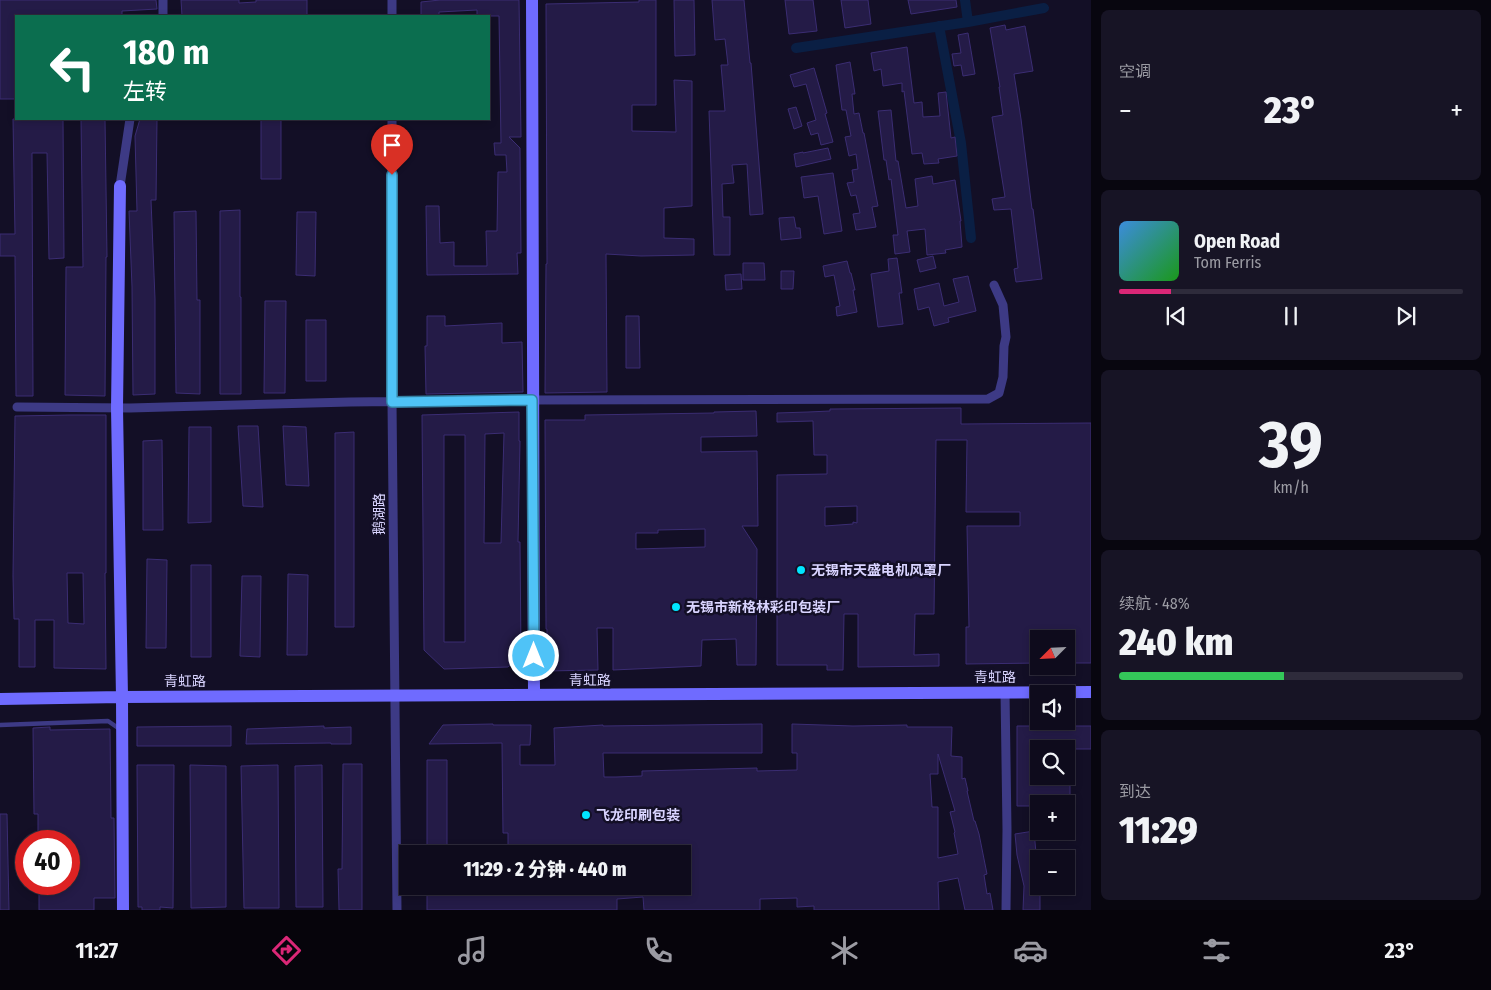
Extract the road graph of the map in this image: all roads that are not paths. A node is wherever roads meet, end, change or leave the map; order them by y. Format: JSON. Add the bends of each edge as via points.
{"nodes":[{"id":1,"x":163,"y":0,"type":"edge"},
{"id":2,"x":392,"y":0,"type":"edge"},
{"id":3,"x":532,"y":0,"type":"edge"},
{"id":4,"x":163,"y":15,"type":"edge"},
{"id":5,"x":392,"y":15,"type":"edge"},
{"id":6,"x":130,"y":120,"type":"edge"},
{"id":7,"x":392,"y":120,"type":"edge"},
{"id":8,"x":120,"y":186,"type":"joint"},
{"id":9,"x":994,"y":285,"type":"dead end"},
{"id":10,"x":532,"y":400,"type":"junction"},
{"id":11,"x":392,"y":402,"type":"junction"},
{"id":12,"x":17,"y":407,"type":"dead end"},
{"id":13,"x":117,"y":408,"type":"junction"},
{"id":14,"x":1005,"y":692,"type":"junction"},
{"id":15,"x":1091,"y":692,"type":"edge"},
{"id":16,"x":534,"y":695,"type":"junction"},
{"id":17,"x":122,"y":696,"type":"junction"},
{"id":18,"x":395,"y":696,"type":"junction"},
{"id":19,"x":0,"y":700,"type":"edge"},
{"id":20,"x":0,"y":725,"type":"edge"},
{"id":21,"x":122,"y":731,"type":"junction"},
{"id":22,"x":124,"y":910,"type":"edge"},
{"id":23,"x":397,"y":910,"type":"edge"},
{"id":24,"x":1006,"y":910,"type":"edge"}],
"edges":[{"from":1,"to":4,"type":"street"},
{"from":2,"to":5,"type":"street"},
{"from":3,"to":10,"type":"street"},
{"from":6,"to":8,"type":"street"},
{"from":7,"to":11,"type":"street","name":"鹅湖路"},
{"from":8,"to":13,"type":"street"},
{"from":9,"to":10,"type":"street","via":[[1003,305],[1006,337],[999,393],[988,399]]},
{"from":10,"to":11,"type":"street"},
{"from":10,"to":16,"type":"street"},
{"from":11,"to":13,"type":"street"},
{"from":11,"to":18,"type":"street","name":"鹅湖路"},
{"from":12,"to":13,"type":"street"},
{"from":13,"to":17,"type":"street"},
{"from":14,"to":15,"type":"street","name":"青虹路"},
{"from":14,"to":16,"type":"street","name":"青虹路"},
{"from":14,"to":24,"type":"street"},
{"from":16,"to":18,"type":"street","name":"青虹路"},
{"from":17,"to":18,"type":"street","name":"青虹路"},
{"from":17,"to":19,"type":"street","name":"青虹路"},
{"from":17,"to":21,"type":"street"},
{"from":18,"to":23,"type":"street","name":"鹅湖路"},
{"from":20,"to":21,"type":"lane","via":[[108,721]]},
{"from":21,"to":22,"type":"street"}]}
